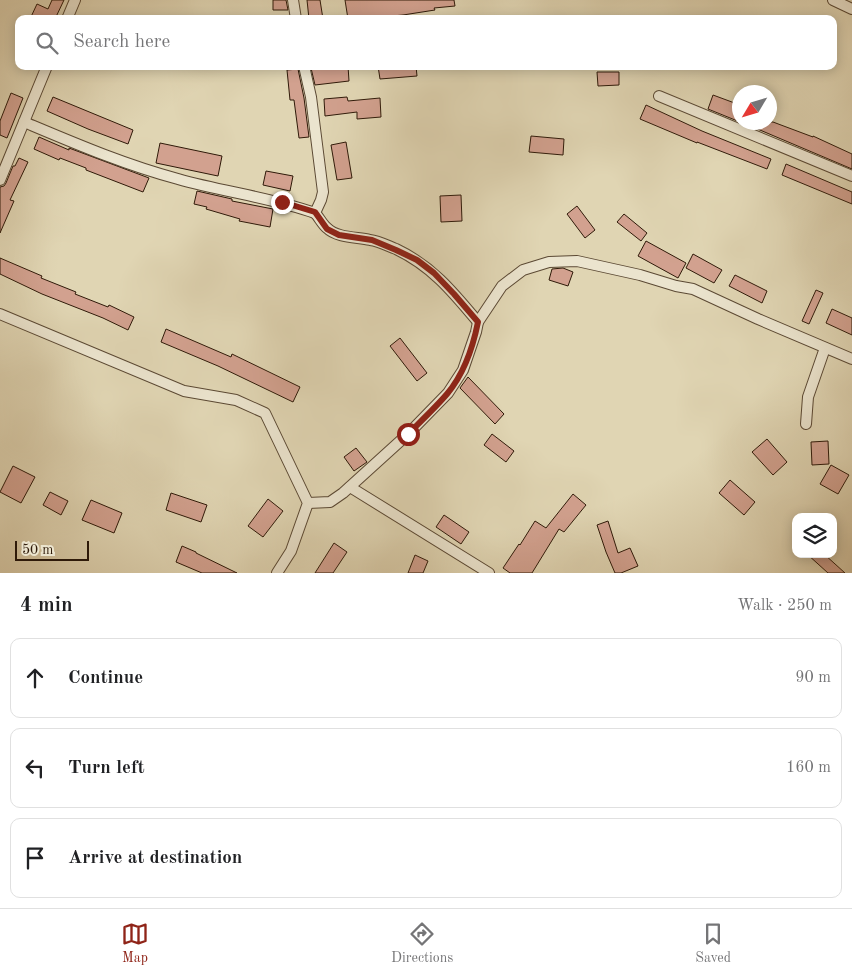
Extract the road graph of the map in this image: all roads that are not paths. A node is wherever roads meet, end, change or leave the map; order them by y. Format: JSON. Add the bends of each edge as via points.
{"nodes":[{"id":1,"x":75,"y":0,"type":"edge"},
{"id":2,"x":293,"y":0,"type":"edge"},
{"id":3,"x":833,"y":0,"type":"edge"},
{"id":4,"x":852,"y":9,"type":"edge"},
{"id":5,"x":69,"y":15,"type":"edge"},
{"id":6,"x":295,"y":15,"type":"edge"},
{"id":7,"x":46,"y":70,"type":"edge"},
{"id":8,"x":305,"y":70,"type":"edge"},
{"id":9,"x":659,"y":96,"type":"dead end"},
{"id":10,"x":24,"y":122,"type":"junction"},
{"id":11,"x":852,"y":176,"type":"edge"},
{"id":12,"x":0,"y":180,"type":"edge"},
{"id":13,"x":315,"y":212,"type":"junction"},
{"id":14,"x":0,"y":314,"type":"edge"},
{"id":15,"x":478,"y":322,"type":"junction"},
{"id":16,"x":825,"y":348,"type":"junction"},
{"id":17,"x":852,"y":359,"type":"edge"},
{"id":18,"x":806,"y":424,"type":"dead end"},
{"id":19,"x":350,"y":487,"type":"junction"},
{"id":20,"x":308,"y":503,"type":"junction"},
{"id":21,"x":277,"y":573,"type":"edge"},
{"id":22,"x":489,"y":573,"type":"edge"}],
"edges":[{"from":1,"to":5,"type":"street"},
{"from":2,"to":6,"type":"street"},
{"from":3,"to":4,"type":"street"},
{"from":7,"to":10,"type":"street"},
{"from":8,"to":13,"type":"street","via":[[323,192]]},
{"from":9,"to":11,"type":"street"},
{"from":10,"to":12,"type":"street"},
{"from":10,"to":13,"type":"street","via":[[147,171]]},
{"from":13,"to":15,"type":"street","via":[[327,229],[339,235],[372,240],[417,260],[434,273]]},
{"from":14,"to":20,"type":"street","via":[[184,391],[236,400],[265,413]]},
{"from":15,"to":16,"type":"street","via":[[502,286],[523,270],[549,262],[577,262],[693,289]]},
{"from":15,"to":19,"type":"street","via":[[463,370],[448,393]]},
{"from":16,"to":17,"type":"street"},
{"from":16,"to":18,"type":"street","via":[[808,397]]},
{"from":19,"to":20,"type":"street","via":[[330,502]]},
{"from":19,"to":22,"type":"street"},
{"from":20,"to":21,"type":"street","via":[[291,551]]}]}
